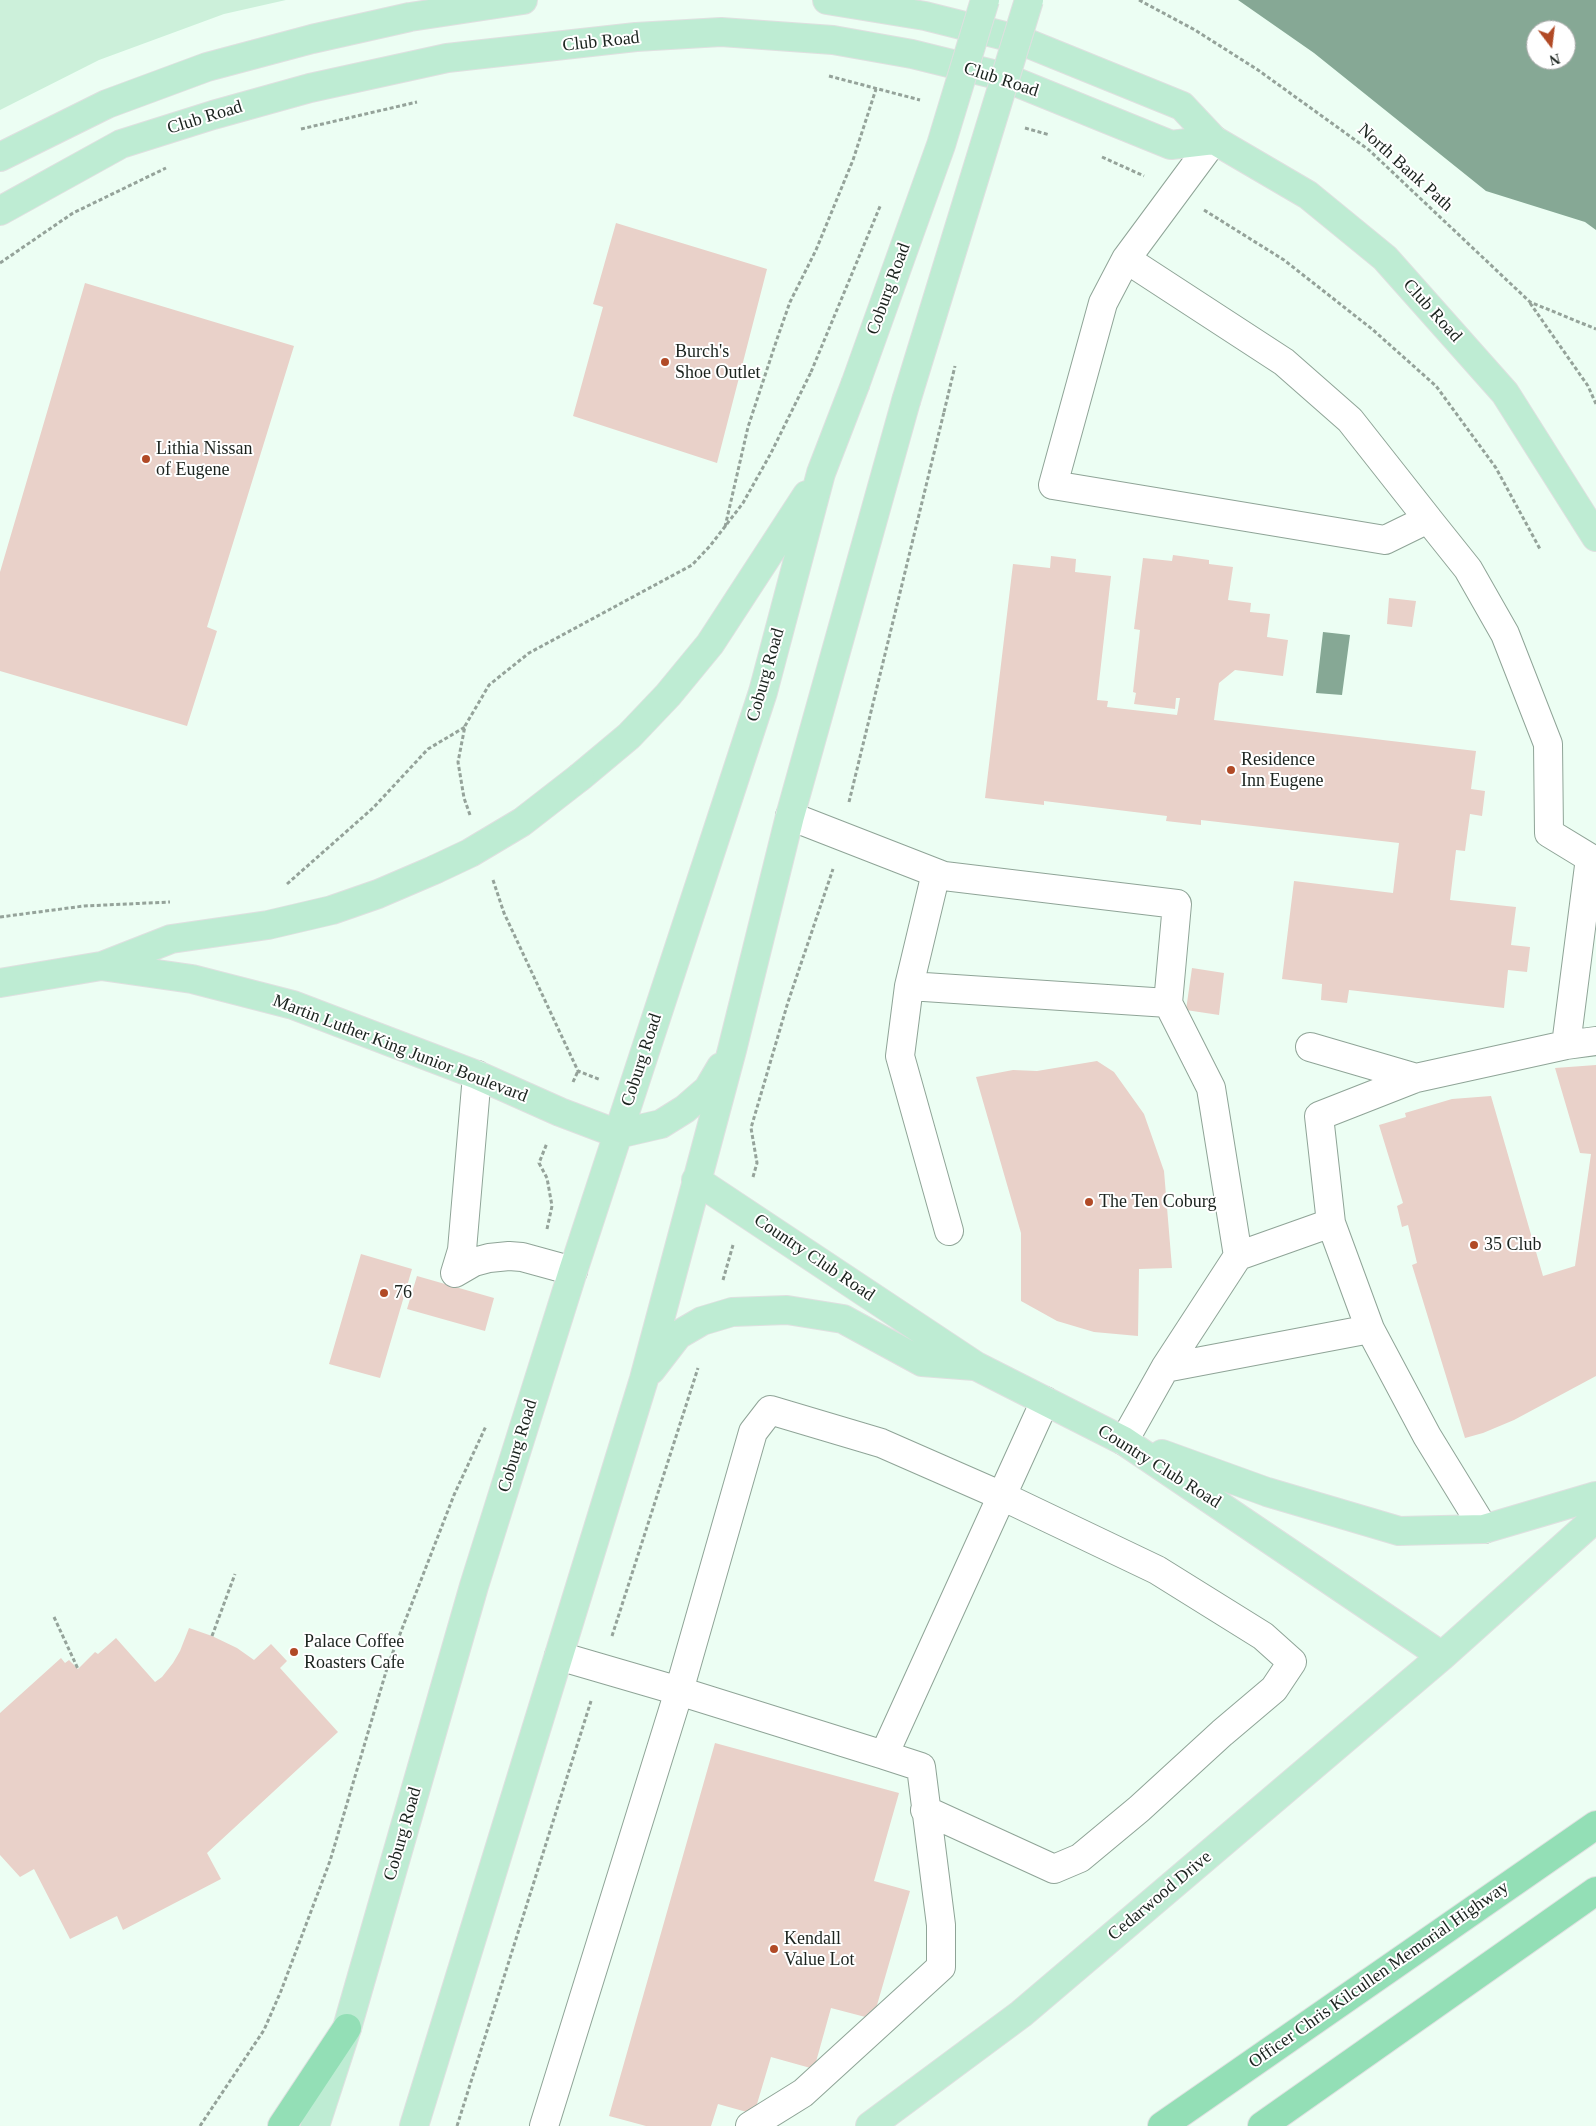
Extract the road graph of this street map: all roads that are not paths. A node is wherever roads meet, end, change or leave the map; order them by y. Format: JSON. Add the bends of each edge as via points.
{"nodes":[{"id":1,"x":523,"y":0,"type":"edge"},
{"id":2,"x":826,"y":0,"type":"edge"},
{"id":3,"x":985,"y":0,"type":"edge"},
{"id":4,"x":1029,"y":0,"type":"edge"},
{"id":5,"x":1214,"y":140,"type":"junction"},
{"id":6,"x":0,"y":157,"type":"edge"},
{"id":7,"x":0,"y":210,"type":"edge"},
{"id":8,"x":1126,"y":259,"type":"junction"},
{"id":9,"x":821,"y":473,"type":"junction"},
{"id":10,"x":1428,"y":519,"type":"junction"},
{"id":11,"x":1596,"y":537,"type":"edge"},
{"id":12,"x":790,"y":816,"type":"junction"},
{"id":13,"x":1593,"y":859,"type":"edge"},
{"id":14,"x":936,"y":873,"type":"junction"},
{"id":15,"x":101,"y":966,"type":"junction"},
{"id":16,"x":0,"y":983,"type":"edge"},
{"id":17,"x":909,"y":986,"type":"junction"},
{"id":18,"x":1168,"y":1002,"type":"junction"},
{"id":19,"x":1596,"y":1041,"type":"edge"},
{"id":20,"x":1566,"y":1045,"type":"junction"},
{"id":21,"x":1310,"y":1047,"type":"dead end"},
{"id":22,"x":732,"y":1050,"type":"junction"},
{"id":23,"x":477,"y":1075,"type":"junction"},
{"id":24,"x":1416,"y":1078,"type":"junction"},
{"id":25,"x":618,"y":1134,"type":"junction"},
{"id":26,"x":696,"y":1180,"type":"junction"},
{"id":27,"x":1331,"y":1223,"type":"junction"},
{"id":28,"x":949,"y":1231,"type":"dead end"},
{"id":29,"x":1238,"y":1256,"type":"junction"},
{"id":30,"x":573,"y":1271,"type":"junction"},
{"id":31,"x":1370,"y":1329,"type":"junction"},
{"id":32,"x":976,"y":1366,"type":"junction"},
{"id":33,"x":1165,"y":1368,"type":"junction"},
{"id":34,"x":644,"y":1379,"type":"junction"},
{"id":35,"x":1045,"y":1401,"type":"junction"},
{"id":36,"x":1124,"y":1441,"type":"junction"},
{"id":37,"x":1002,"y":1496,"type":"junction"},
{"id":38,"x":1596,"y":1496,"type":"edge"},
{"id":39,"x":1596,"y":1518,"type":"edge"},
{"id":40,"x":1484,"y":1529,"type":"junction"},
{"id":41,"x":559,"y":1656,"type":"junction"},
{"id":42,"x":1442,"y":1656,"type":"junction"},
{"id":43,"x":679,"y":1691,"type":"junction"},
{"id":44,"x":884,"y":1755,"type":"junction"},
{"id":45,"x":926,"y":1810,"type":"junction"},
{"id":46,"x":1596,"y":1825,"type":"edge"},
{"id":47,"x":1596,"y":1891,"type":"edge"},
{"id":48,"x":347,"y":2028,"type":"junction"},
{"id":49,"x":282,"y":2126,"type":"edge"},
{"id":50,"x":314,"y":2126,"type":"edge"},
{"id":51,"x":414,"y":2126,"type":"edge"},
{"id":52,"x":544,"y":2126,"type":"edge"},
{"id":53,"x":750,"y":2126,"type":"edge"},
{"id":54,"x":870,"y":2126,"type":"edge"},
{"id":55,"x":1162,"y":2126,"type":"edge"},
{"id":56,"x":1262,"y":2126,"type":"edge"}],
"edges":[{"from":1,"to":6,"type":"main road","via":[[410,17],[207,67],[107,104]]},
{"from":2,"to":5,"type":"main road","name":"Club Road","via":[[925,16],[1017,39],[1182,106]]},
{"from":3,"to":9,"type":"main road","name":"Coburg Road","bridge":true,"via":[[942,146]]},
{"from":4,"to":12,"type":"main road","bridge":true,"via":[[906,401]]},
{"from":5,"to":7,"type":"main road","name":"Club Road","via":[[1171,145],[1002,76],[912,54],[833,40],[721,32],[636,37],[447,58],[310,88],[122,144]]},
{"from":5,"to":8,"type":"lane"},
{"from":5,"to":11,"type":"main road","name":"Club Road","via":[[1308,195],[1385,258],[1505,393]]},
{"from":8,"to":10,"type":"lane","via":[[1284,362],[1350,420]]},
{"from":8,"to":10,"type":"lane","via":[[1103,303],[1053,485],[1384,540]]},
{"from":9,"to":15,"type":"main road","bridge":true,"via":[[710,644],[668,695],[629,736],[522,822],[434,870],[332,910],[268,926],[172,939]]},
{"from":9,"to":25,"type":"main road","name":"Coburg Road","via":[[763,692]]},
{"from":10,"to":13,"type":"lane","via":[[1468,569],[1505,634],[1548,744],[1549,833]]},
{"from":12,"to":14,"type":"lane"},
{"from":12,"to":22,"type":"main road"},
{"from":13,"to":20,"type":"lane"},
{"from":14,"to":17,"type":"lane"},
{"from":14,"to":18,"type":"lane","via":[[1177,904]]},
{"from":15,"to":16,"type":"main road","name":"Martin Luther King Junior Boulevard"},
{"from":15,"to":23,"type":"main road","name":"Martin Luther King Junior Boulevard","via":[[192,979],[293,1005]]},
{"from":17,"to":18,"type":"lane"},
{"from":17,"to":28,"type":"lane","via":[[900,1056]]},
{"from":18,"to":29,"type":"lane","via":[[1211,1088]]},
{"from":19,"to":20,"type":"lane"},
{"from":20,"to":24,"type":"lane"},
{"from":21,"to":24,"type":"lane"},
{"from":22,"to":25,"type":"main road","via":[[708,1089],[691,1104],[661,1124]]},
{"from":22,"to":26,"type":"main road"},
{"from":23,"to":25,"type":"main road","name":"Martin Luther King Junior Boulevard"},
{"from":23,"to":30,"type":"lane","via":[[462,1250],[455,1273],[489,1258],[522,1257]]},
{"from":24,"to":27,"type":"lane","via":[[1319,1116]]},
{"from":25,"to":30,"type":"main road","name":"Coburg Road"},
{"from":26,"to":32,"type":"main road","name":"Country Club Road"},
{"from":26,"to":34,"type":"main road"},
{"from":27,"to":29,"type":"lane"},
{"from":27,"to":31,"type":"lane"},
{"from":29,"to":33,"type":"lane"},
{"from":30,"to":48,"type":"main road","name":"Coburg Road","via":[[474,1586]]},
{"from":31,"to":33,"type":"lane"},
{"from":31,"to":40,"type":"lane","via":[[1427,1436]]},
{"from":32,"to":34,"type":"main road","via":[[922,1362],[843,1319],[787,1310],[732,1312],[678,1335]]},
{"from":32,"to":35,"type":"main road","name":"Country Club Road"},
{"from":33,"to":36,"type":"lane"},
{"from":34,"to":41,"type":"main road"},
{"from":35,"to":36,"type":"main road","name":"Country Club Road"},
{"from":35,"to":37,"type":"lane"},
{"from":36,"to":40,"type":"main road","via":[[1267,1492],[1399,1531]]},
{"from":36,"to":42,"type":"main road","name":"Country Club Road"},
{"from":37,"to":43,"type":"lane","via":[[881,1443],[770,1410],[753,1432]]},
{"from":37,"to":44,"type":"lane"},
{"from":37,"to":45,"type":"lane","via":[[1157,1570],[1263,1636],[1292,1662],[1274,1689],[1140,1809],[1080,1858],[1054,1869]]},
{"from":38,"to":40,"type":"main road"},
{"from":39,"to":42,"type":"main road"},
{"from":41,"to":43,"type":"lane"},
{"from":41,"to":51,"type":"main road"},
{"from":42,"to":54,"type":"main road","name":"Cedarwood Drive","via":[[1021,2014]]},
{"from":43,"to":44,"type":"lane"},
{"from":43,"to":52,"type":"lane"},
{"from":44,"to":45,"type":"lane","via":[[921,1767]]},
{"from":45,"to":53,"type":"lane","via":[[941,1925],[941,1967],[803,2093]]},
{"from":46,"to":55,"type":"highway","name":"Officer Chris Kilcullen Memorial Highway"},
{"from":47,"to":56,"type":"highway"},
{"from":48,"to":49,"type":"highway"},
{"from":48,"to":50,"type":"main road","name":"Coburg Road"}]}
